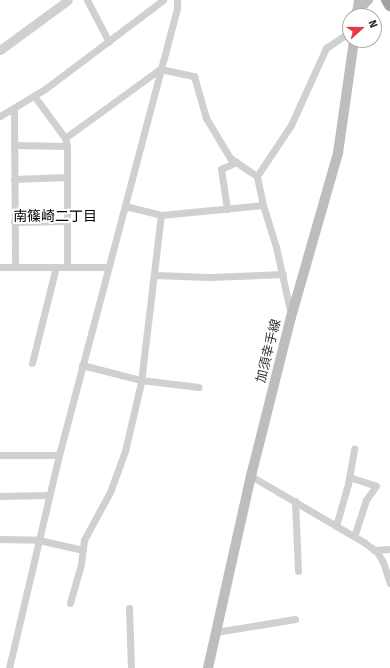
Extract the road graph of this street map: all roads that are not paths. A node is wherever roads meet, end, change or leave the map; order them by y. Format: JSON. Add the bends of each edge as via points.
{"nodes":[{"id":1,"x":68,"y":0,"type":"edge"},
{"id":2,"x":87,"y":0,"type":"edge"},
{"id":3,"x":163,"y":0,"type":"edge"},
{"id":4,"x":177,"y":0,"type":"edge"},
{"id":5,"x":368,"y":0,"type":"edge"},
{"id":6,"x":386,"y":0,"type":"edge"},
{"id":7,"x":390,"y":5,"type":"edge"},
{"id":8,"x":362,"y":8,"type":"edge"},
{"id":9,"x":342,"y":37,"type":"edge"},
{"id":10,"x":109,"y":42,"type":"junction"},
{"id":11,"x":353,"y":48,"type":"edge"},
{"id":12,"x":0,"y":50,"type":"edge"},
{"id":13,"x":160,"y":69,"type":"junction"},
{"id":14,"x":35,"y":97,"type":"junction"},
{"id":15,"x":14,"y":109,"type":"junction"},
{"id":16,"x":0,"y":116,"type":"edge"},
{"id":17,"x":65,"y":138,"type":"junction"},
{"id":18,"x":14,"y":145,"type":"junction"},
{"id":19,"x":66,"y":146,"type":"junction"},
{"id":20,"x":236,"y":162,"type":"junction"},
{"id":21,"x":257,"y":176,"type":"junction"},
{"id":22,"x":67,"y":177,"type":"junction"},
{"id":23,"x":14,"y":179,"type":"junction"},
{"id":24,"x":263,"y":205,"type":"junction"},
{"id":25,"x":125,"y":206,"type":"junction"},
{"id":26,"x":227,"y":209,"type":"junction"},
{"id":27,"x":161,"y":215,"type":"junction"},
{"id":28,"x":67,"y":221,"type":"junction"},
{"id":29,"x":14,"y":222,"type":"junction"},
{"id":30,"x":0,"y":267,"type":"edge"},
{"id":31,"x":15,"y":267,"type":"junction"},
{"id":32,"x":56,"y":267,"type":"junction"},
{"id":33,"x":67,"y":267,"type":"junction"},
{"id":34,"x":108,"y":267,"type":"junction"},
{"id":35,"x":283,"y":274,"type":"junction"},
{"id":36,"x":154,"y":275,"type":"junction"},
{"id":37,"x":291,"y":317,"type":"junction"},
{"id":38,"x":32,"y":363,"type":"dead end"},
{"id":39,"x":82,"y":365,"type":"junction"},
{"id":40,"x":141,"y":380,"type":"junction"},
{"id":41,"x":199,"y":387,"type":"dead end"},
{"id":42,"x":354,"y":449,"type":"dead end"},
{"id":43,"x":0,"y":454,"type":"edge"},
{"id":44,"x":59,"y":455,"type":"junction"},
{"id":45,"x":251,"y":476,"type":"junction"},
{"id":46,"x":349,"y":477,"type":"junction"},
{"id":47,"x":49,"y":495,"type":"junction"},
{"id":48,"x":0,"y":496,"type":"edge"},
{"id":49,"x":295,"y":501,"type":"junction"},
{"id":50,"x":336,"y":526,"type":"junction"},
{"id":51,"x":354,"y":536,"type":"junction"},
{"id":52,"x":0,"y":539,"type":"edge"},
{"id":53,"x":39,"y":540,"type":"junction"},
{"id":54,"x":390,"y":549,"type":"edge"},
{"id":55,"x":83,"y":550,"type":"junction"},
{"id":56,"x":374,"y":550,"type":"junction"},
{"id":57,"x":298,"y":571,"type":"dead end"},
{"id":58,"x":390,"y":583,"type":"edge"},
{"id":59,"x":70,"y":603,"type":"dead end"},
{"id":60,"x":128,"y":608,"type":"dead end"},
{"id":61,"x":295,"y":619,"type":"dead end"},
{"id":62,"x":216,"y":632,"type":"junction"},
{"id":63,"x":9,"y":668,"type":"edge"},
{"id":64,"x":131,"y":668,"type":"edge"},
{"id":65,"x":208,"y":668,"type":"edge"}],
"edges":[{"from":1,"to":12,"type":"street"},
{"from":2,"to":10,"type":"street"},
{"from":3,"to":10,"type":"street"},
{"from":4,"to":13,"type":"street"},
{"from":5,"to":8,"type":"main road"},
{"from":6,"to":7,"type":"highway"},
{"from":9,"to":21,"type":"street","via":[[326,48],[291,125]]},
{"from":10,"to":14,"type":"street"},
{"from":11,"to":37,"type":"main road","name":"加須幸手線","via":[[338,153]]},
{"from":13,"to":17,"type":"street"},
{"from":13,"to":20,"type":"street","via":[[194,76],[206,118],[230,158]]},
{"from":13,"to":25,"type":"street"},
{"from":14,"to":15,"type":"street"},
{"from":14,"to":17,"type":"street"},
{"from":15,"to":16,"type":"street"},
{"from":15,"to":18,"type":"street"},
{"from":17,"to":19,"type":"street"},
{"from":18,"to":19,"type":"street"},
{"from":18,"to":23,"type":"street"},
{"from":19,"to":22,"type":"street"},
{"from":20,"to":21,"type":"street"},
{"from":20,"to":26,"type":"street","via":[[221,169]]},
{"from":21,"to":24,"type":"street"},
{"from":22,"to":23,"type":"street"},
{"from":22,"to":28,"type":"street"},
{"from":23,"to":29,"type":"street"},
{"from":24,"to":26,"type":"street"},
{"from":24,"to":35,"type":"street"},
{"from":25,"to":27,"type":"street"},
{"from":25,"to":34,"type":"street"},
{"from":26,"to":27,"type":"street"},
{"from":27,"to":36,"type":"street"},
{"from":28,"to":29,"type":"street"},
{"from":28,"to":33,"type":"street"},
{"from":29,"to":31,"type":"street"},
{"from":30,"to":31,"type":"street"},
{"from":31,"to":32,"type":"street"},
{"from":32,"to":33,"type":"street"},
{"from":32,"to":38,"type":"street"},
{"from":33,"to":34,"type":"street"},
{"from":34,"to":39,"type":"street"},
{"from":35,"to":36,"type":"street","via":[[209,277]]},
{"from":35,"to":37,"type":"street"},
{"from":36,"to":40,"type":"street"},
{"from":37,"to":45,"type":"main road","name":"加須幸手線"},
{"from":39,"to":40,"type":"street"},
{"from":39,"to":44,"type":"street"},
{"from":40,"to":41,"type":"street"},
{"from":40,"to":55,"type":"street","via":[[125,452],[110,492],[84,540]]},
{"from":42,"to":46,"type":"street"},
{"from":43,"to":44,"type":"street"},
{"from":44,"to":47,"type":"street"},
{"from":45,"to":49,"type":"street"},
{"from":45,"to":62,"type":"main road","name":"加須幸手線"},
{"from":46,"to":50,"type":"street"},
{"from":46,"to":51,"type":"street","via":[[376,486],[366,500]]},
{"from":47,"to":48,"type":"street"},
{"from":47,"to":53,"type":"street"},
{"from":49,"to":50,"type":"street"},
{"from":49,"to":57,"type":"street"},
{"from":50,"to":51,"type":"street"},
{"from":51,"to":56,"type":"street"},
{"from":52,"to":53,"type":"street"},
{"from":53,"to":55,"type":"street"},
{"from":53,"to":63,"type":"street"},
{"from":54,"to":56,"type":"street"},
{"from":55,"to":59,"type":"street"},
{"from":56,"to":58,"type":"street","via":[[383,562]]},
{"from":60,"to":64,"type":"street"},
{"from":61,"to":62,"type":"street"},
{"from":62,"to":65,"type":"main road","name":"加須幸手線"}]}
